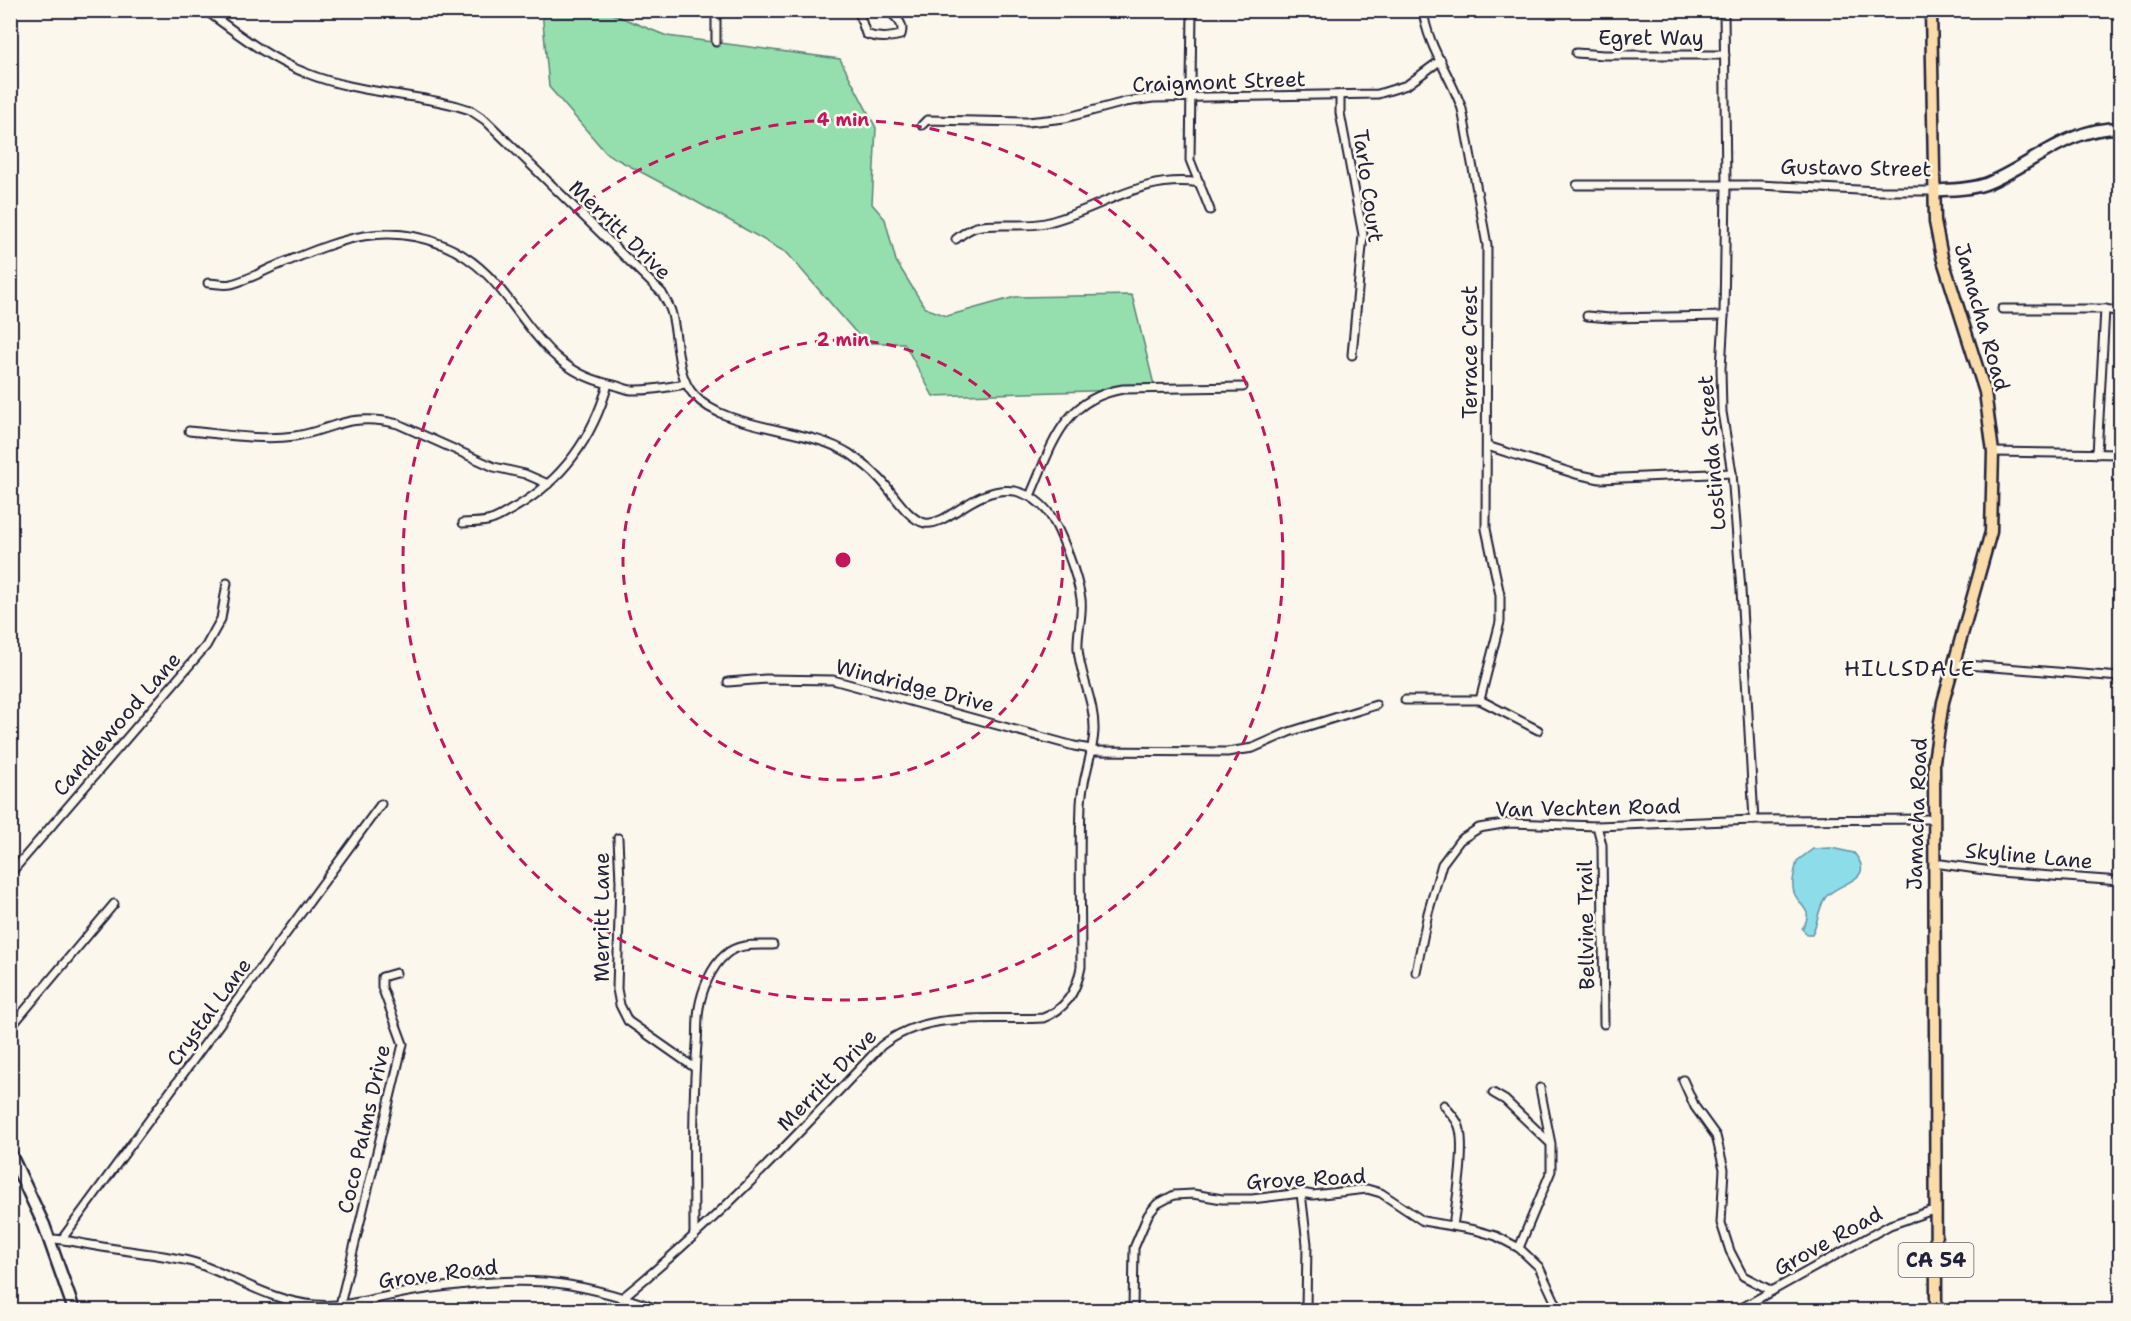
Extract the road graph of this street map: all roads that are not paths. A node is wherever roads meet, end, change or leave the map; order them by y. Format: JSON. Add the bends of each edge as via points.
{"nodes":[{"id":1,"x":205,"y":10,"type":"edge"},
{"id":2,"x":716,"y":10,"type":"edge"},
{"id":3,"x":858,"y":10,"type":"edge"},
{"id":4,"x":888,"y":10,"type":"edge"},
{"id":5,"x":1192,"y":10,"type":"edge"},
{"id":6,"x":1423,"y":10,"type":"edge"},
{"id":7,"x":1724,"y":10,"type":"edge"},
{"id":8,"x":1930,"y":10,"type":"edge"},
{"id":9,"x":716,"y":42,"type":"dead end"},
{"id":10,"x":1576,"y":53,"type":"dead end"},
{"id":11,"x":1725,"y":55,"type":"junction"},
{"id":12,"x":1441,"y":60,"type":"junction"},
{"id":13,"x":1340,"y":95,"type":"junction"},
{"id":14,"x":1192,"y":98,"type":"junction"},
{"id":15,"x":922,"y":125,"type":"dead end"},
{"id":16,"x":2121,"y":128,"type":"edge"},
{"id":17,"x":1200,"y":183,"type":"junction"},
{"id":18,"x":1577,"y":185,"type":"dead end"},
{"id":19,"x":1726,"y":186,"type":"junction"},
{"id":20,"x":1933,"y":191,"type":"junction"},
{"id":21,"x":1210,"y":210,"type":"dead end"},
{"id":22,"x":956,"y":239,"type":"dead end"},
{"id":23,"x":208,"y":283,"type":"dead end"},
{"id":24,"x":2002,"y":309,"type":"dead end"},
{"id":25,"x":2105,"y":309,"type":"junction"},
{"id":26,"x":2121,"y":312,"type":"edge"},
{"id":27,"x":1587,"y":316,"type":"dead end"},
{"id":28,"x":1724,"y":316,"type":"junction"},
{"id":29,"x":1352,"y":355,"type":"dead end"},
{"id":30,"x":608,"y":384,"type":"junction"},
{"id":31,"x":685,"y":384,"type":"junction"},
{"id":32,"x":1243,"y":387,"type":"dead end"},
{"id":33,"x":189,"y":431,"type":"dead end"},
{"id":34,"x":1486,"y":446,"type":"junction"},
{"id":35,"x":1994,"y":452,"type":"junction"},
{"id":36,"x":2097,"y":453,"type":"junction"},
{"id":37,"x":2121,"y":454,"type":"edge"},
{"id":38,"x":1731,"y":473,"type":"junction"},
{"id":39,"x":548,"y":484,"type":"junction"},
{"id":40,"x":1030,"y":496,"type":"junction"},
{"id":41,"x":463,"y":523,"type":"dead end"},
{"id":42,"x":227,"y":583,"type":"dead end"},
{"id":43,"x":1954,"y":664,"type":"junction"},
{"id":44,"x":2121,"y":677,"type":"edge"},
{"id":45,"x":728,"y":682,"type":"dead end"},
{"id":46,"x":1405,"y":700,"type":"dead end"},
{"id":47,"x":1480,"y":700,"type":"junction"},
{"id":48,"x":1376,"y":705,"type":"dead end"},
{"id":49,"x":1538,"y":730,"type":"dead end"},
{"id":50,"x":1090,"y":750,"type":"junction"},
{"id":51,"x":381,"y":804,"type":"dead end"},
{"id":52,"x":1934,"y":819,"type":"junction"},
{"id":53,"x":1754,"y":820,"type":"junction"},
{"id":54,"x":1597,"y":826,"type":"junction"},
{"id":55,"x":618,"y":838,"type":"dead end"},
{"id":56,"x":1934,"y":863,"type":"junction"},
{"id":57,"x":10,"y":874,"type":"edge"},
{"id":58,"x":2121,"y":881,"type":"edge"},
{"id":59,"x":114,"y":904,"type":"dead end"},
{"id":60,"x":773,"y":945,"type":"dead end"},
{"id":61,"x":1416,"y":972,"type":"dead end"},
{"id":62,"x":396,"y":973,"type":"dead end"},
{"id":63,"x":1604,"y":1024,"type":"dead end"},
{"id":64,"x":10,"y":1028,"type":"edge"},
{"id":65,"x":694,"y":1068,"type":"junction"},
{"id":66,"x":1683,"y":1080,"type":"dead end"},
{"id":67,"x":1540,"y":1088,"type":"dead end"},
{"id":68,"x":1494,"y":1093,"type":"dead end"},
{"id":69,"x":1444,"y":1105,"type":"dead end"},
{"id":70,"x":1551,"y":1144,"type":"junction"},
{"id":71,"x":10,"y":1153,"type":"edge"},
{"id":72,"x":1300,"y":1193,"type":"junction"},
{"id":73,"x":1936,"y":1209,"type":"junction"},
{"id":74,"x":1453,"y":1226,"type":"junction"},
{"id":75,"x":694,"y":1236,"type":"junction"},
{"id":76,"x":48,"y":1239,"type":"junction"},
{"id":77,"x":62,"y":1239,"type":"junction"},
{"id":78,"x":1519,"y":1248,"type":"junction"},
{"id":79,"x":1772,"y":1291,"type":"junction"},
{"id":80,"x":622,"y":1298,"type":"junction"},
{"id":81,"x":340,"y":1305,"type":"junction"},
{"id":82,"x":74,"y":1311,"type":"edge"},
{"id":83,"x":660,"y":1311,"type":"edge"},
{"id":84,"x":1133,"y":1311,"type":"edge"},
{"id":85,"x":1306,"y":1311,"type":"edge"},
{"id":86,"x":1559,"y":1311,"type":"edge"},
{"id":87,"x":1738,"y":1311,"type":"edge"},
{"id":88,"x":1936,"y":1311,"type":"edge"}],
"edges":[{"from":1,"to":31,"type":"street","name":"Merritt Drive","via":[[256,46],[308,74],[454,105],[485,120],[662,293],[671,308]]},
{"from":2,"to":9,"type":"street"},
{"from":3,"to":4,"type":"street","via":[[866,34],[874,38],[901,35],[901,22]]},
{"from":5,"to":14,"type":"street"},
{"from":6,"to":12,"type":"street","name":"Terrace Crest","via":[[1430,39]]},
{"from":7,"to":11,"type":"street","name":"Lostinda Street"},
{"from":8,"to":20,"type":"main road","name":"Jamacha Road"},
{"from":10,"to":11,"type":"street","name":"Egret Way"},
{"from":11,"to":19,"type":"street","name":"Lostinda Street"},
{"from":12,"to":13,"type":"street","name":"Craigmont Street","via":[[1407,85],[1393,90]]},
{"from":12,"to":34,"type":"street","name":"Terrace Crest","via":[[1462,109],[1487,245]]},
{"from":13,"to":14,"type":"street","name":"Craigmont Street"},
{"from":13,"to":29,"type":"street","name":"Tarlo Court","via":[[1363,236]]},
{"from":14,"to":15,"type":"street","name":"Craigmont Street","via":[[1125,102],[1037,121],[927,120]]},
{"from":14,"to":17,"type":"street","via":[[1190,160]]},
{"from":16,"to":20,"type":"street","name":"Gustavo Street","via":[[2069,139],[1976,187]]},
{"from":17,"to":21,"type":"street"},
{"from":17,"to":22,"type":"street","via":[[1156,183],[1119,193],[1065,218],[1041,224],[974,227]]},
{"from":18,"to":19,"type":"street","name":"Gustavo Street"},
{"from":19,"to":20,"type":"street","name":"Gustavo Street"},
{"from":19,"to":28,"type":"street","name":"Lostinda Street"},
{"from":20,"to":35,"type":"main road","name":"Jamacha Road","via":[[1942,257],[1985,392]]},
{"from":23,"to":30,"type":"street","via":[[230,285],[357,236],[387,234],[429,240],[463,255],[500,285],[558,360],[587,378]]},
{"from":24,"to":25,"type":"street"},
{"from":25,"to":26,"type":"street"},
{"from":25,"to":36,"type":"street"},
{"from":27,"to":28,"type":"street"},
{"from":28,"to":38,"type":"street","name":"Lostinda Street","via":[[1722,412]]},
{"from":30,"to":31,"type":"street","via":[[630,390]]},
{"from":30,"to":39,"type":"street","via":[[600,412],[580,448]]},
{"from":31,"to":40,"type":"street","via":[[703,404],[719,413],[794,432],[850,454],[922,523],[937,522],[988,493],[1012,491]]},
{"from":32,"to":40,"type":"street","via":[[1123,389],[1095,397],[1067,417]]},
{"from":33,"to":39,"type":"street","via":[[294,437],[351,421],[386,421],[494,467]]},
{"from":34,"to":38,"type":"street","via":[[1600,478]]},
{"from":34,"to":47,"type":"street","name":"Terrace Crest","via":[[1486,528],[1499,587],[1500,613]]},
{"from":35,"to":36,"type":"street"},
{"from":35,"to":43,"type":"main road","name":"Jamacha Road","via":[[1990,532]]},
{"from":36,"to":37,"type":"street"},
{"from":38,"to":53,"type":"street","name":"Lostinda Street"},
{"from":39,"to":41,"type":"street","via":[[492,520]]},
{"from":40,"to":50,"type":"street","name":"Merritt Drive","via":[[1048,512],[1060,536],[1081,600],[1078,650],[1094,716]]},
{"from":42,"to":57,"type":"street","name":"Candlewood Lane","via":[[221,619],[206,646]]},
{"from":43,"to":44,"type":"street"},
{"from":43,"to":52,"type":"main road","name":"Jamacha Road","via":[[1943,702],[1934,761]]},
{"from":45,"to":50,"type":"street","name":"Windridge Drive","via":[[833,680]]},
{"from":46,"to":47,"type":"street"},
{"from":47,"to":49,"type":"street"},
{"from":48,"to":50,"type":"street","name":"Windridge Drive","via":[[1252,748],[1227,752]]},
{"from":50,"to":75,"type":"street","name":"Merritt Drive","via":[[1081,801],[1081,967],[1078,983],[1067,1003],[1043,1018],[932,1021],[892,1036]]},
{"from":51,"to":77,"type":"street","name":"Crystal Lane"},
{"from":52,"to":53,"type":"street","name":"Van Vechten Road"},
{"from":52,"to":56,"type":"main road","name":"Jamacha Road"},
{"from":53,"to":54,"type":"street","name":"Van Vechten Road"},
{"from":54,"to":61,"type":"street","name":"Van Vechten Road","via":[[1509,823],[1479,828],[1460,840],[1442,864]]},
{"from":54,"to":63,"type":"street","name":"Bellvine Trail","via":[[1602,845]]},
{"from":55,"to":65,"type":"street","name":"Merritt Lane","via":[[620,1005],[628,1021]]},
{"from":56,"to":58,"type":"street","name":"Skyline Lane"},
{"from":56,"to":73,"type":"main road","name":"Jamacha Road","number":"CA 54"},
{"from":59,"to":64,"type":"street"},
{"from":60,"to":65,"type":"street","via":[[738,948],[726,953],[716,964],[699,1008]]},
{"from":62,"to":81,"type":"street","name":"Coco Palms Drive","via":[[382,977],[382,987],[403,1044]]},
{"from":65,"to":75,"type":"street"},
{"from":66,"to":79,"type":"street","via":[[1695,1107],[1716,1136],[1724,1169],[1721,1223],[1730,1251],[1743,1276]]},
{"from":67,"to":70,"type":"street"},
{"from":68,"to":70,"type":"street"},
{"from":69,"to":74,"type":"street","via":[[1458,1124],[1460,1134]]},
{"from":70,"to":78,"type":"street","via":[[1551,1171]]},
{"from":71,"to":76,"type":"street"},
{"from":72,"to":74,"type":"street","name":"Grove Road","via":[[1367,1189],[1381,1193],[1423,1221]]},
{"from":72,"to":84,"type":"street","name":"Grove Road","via":[[1252,1199],[1174,1195],[1157,1204],[1134,1248]]},
{"from":72,"to":85,"type":"street","via":[[1307,1245]]},
{"from":73,"to":79,"type":"street","name":"Grove Road","via":[[1890,1225]]},
{"from":73,"to":88,"type":"main road","name":"Jamacha Road","number":"CA 54"},
{"from":74,"to":78,"type":"street","name":"Grove Road","via":[[1496,1236]]},
{"from":75,"to":80,"type":"street","name":"Merritt Drive"},
{"from":76,"to":77,"type":"street","name":"Grove Road"},
{"from":76,"to":82,"type":"street"},
{"from":77,"to":81,"type":"street","name":"Grove Road","via":[[187,1261],[280,1300]]},
{"from":78,"to":86,"type":"street","name":"Grove Road","via":[[1539,1267]]},
{"from":79,"to":87,"type":"street","name":"Grove Road"},
{"from":80,"to":81,"type":"street","name":"Grove Road","via":[[546,1282],[491,1282]]},
{"from":80,"to":83,"type":"street","name":"Grove Road"}]}
